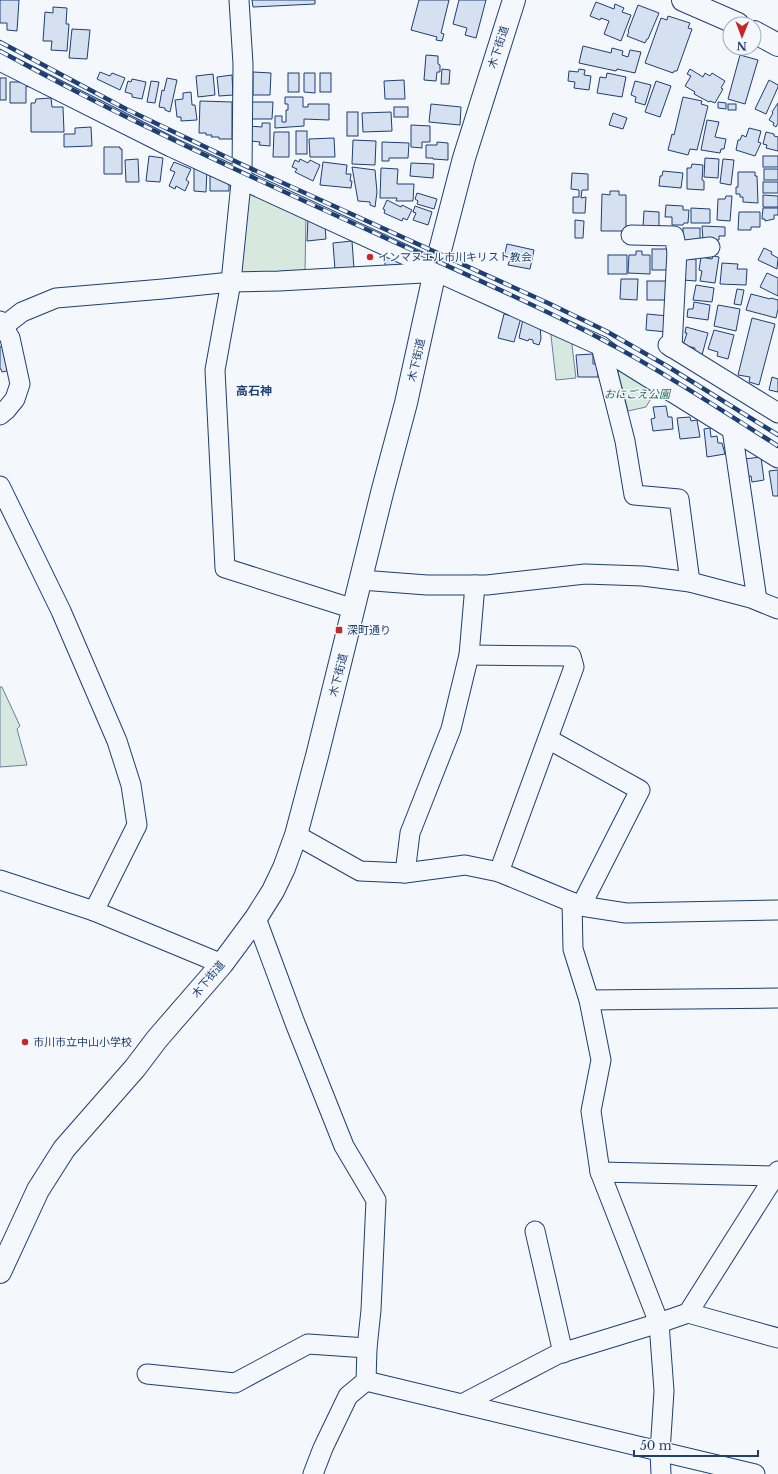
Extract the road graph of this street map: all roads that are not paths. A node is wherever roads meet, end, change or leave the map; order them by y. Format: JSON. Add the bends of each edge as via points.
{"nodes":[{"id":1,"x":239,"y":0,"type":"edge"},
{"id":2,"x":514,"y":0,"type":"edge"},
{"id":3,"x":683,"y":0,"type":"edge"},
{"id":4,"x":722,"y":17,"type":"edge"},
{"id":5,"x":762,"y":36,"type":"edge"},
{"id":6,"x":778,"y":45,"type":"edge"},
{"id":7,"x":0,"y":61,"type":"edge"},
{"id":8,"x":241,"y":180,"type":"junction"},
{"id":9,"x":631,"y":235,"type":"dead end"},
{"id":10,"x":710,"y":247,"type":"dead end"},
{"id":11,"x":677,"y":250,"type":"junction"},
{"id":12,"x":435,"y":273,"type":"junction"},
{"id":13,"x":230,"y":282,"type":"junction"},
{"id":14,"x":2,"y":323,"type":"edge"},
{"id":15,"x":601,"y":346,"type":"junction"},
{"id":16,"x":778,"y":413,"type":"edge"},
{"id":17,"x":0,"y":414,"type":"edge"},
{"id":18,"x":732,"y":429,"type":"junction"},
{"id":19,"x":778,"y":458,"type":"edge"},
{"id":20,"x":0,"y":486,"type":"edge"},
{"id":21,"x":361,"y":580,"type":"junction"},
{"id":22,"x":690,"y":582,"type":"junction"},
{"id":23,"x":475,"y":585,"type":"junction"},
{"id":24,"x":757,"y":600,"type":"junction"},
{"id":25,"x":354,"y":609,"type":"junction"},
{"id":26,"x":778,"y":609,"type":"edge"},
{"id":27,"x":469,"y":655,"type":"junction"},
{"id":28,"x":548,"y":739,"type":"junction"},
{"id":29,"x":296,"y":835,"type":"junction"},
{"id":30,"x":405,"y":872,"type":"junction"},
{"id":31,"x":499,"y":872,"type":"junction"},
{"id":32,"x":0,"y":880,"type":"edge"},
{"id":33,"x":576,"y":904,"type":"junction"},
{"id":34,"x":778,"y":910,"type":"edge"},
{"id":35,"x":94,"y":911,"type":"junction"},
{"id":36,"x":256,"y":918,"type":"junction"},
{"id":37,"x":222,"y":964,"type":"junction"},
{"id":38,"x":778,"y":998,"type":"edge"},
{"id":39,"x":589,"y":1000,"type":"junction"},
{"id":40,"x":600,"y":1172,"type":"junction"},
{"id":41,"x":777,"y":1174,"type":"edge"},
{"id":42,"x":535,"y":1231,"type":"dead end"},
{"id":43,"x":0,"y":1272,"type":"edge"},
{"id":44,"x":688,"y":1313,"type":"junction"},
{"id":45,"x":659,"y":1323,"type":"junction"},
{"id":46,"x":778,"y":1338,"type":"edge"},
{"id":47,"x":367,"y":1348,"type":"junction"},
{"id":48,"x":563,"y":1353,"type":"junction"},
{"id":49,"x":147,"y":1374,"type":"dead end"},
{"id":50,"x":366,"y":1381,"type":"junction"},
{"id":51,"x":462,"y":1404,"type":"junction"},
{"id":52,"x":660,"y":1452,"type":"junction"},
{"id":53,"x":314,"y":1474,"type":"edge"},
{"id":54,"x":661,"y":1474,"type":"edge"},
{"id":55,"x":755,"y":1474,"type":"edge"}],
"edges":[{"from":1,"to":8,"type":"street","via":[[243,64]]},
{"from":2,"to":12,"type":"main road","name":"木下街道","via":[[464,158]]},
{"from":3,"to":4,"type":"main road"},
{"from":5,"to":6,"type":"main road"},
{"from":7,"to":8,"type":"street"},
{"from":8,"to":12,"type":"street"},
{"from":8,"to":13,"type":"street"},
{"from":9,"to":11,"type":"street","via":[[674,236]]},
{"from":10,"to":11,"type":"street"},
{"from":11,"to":16,"type":"street","via":[[670,346]]},
{"from":12,"to":13,"type":"street"},
{"from":12,"to":15,"type":"street"},
{"from":12,"to":21,"type":"main road","name":"木下街道","via":[[406,403]]},
{"from":13,"to":14,"type":"street","via":[[56,298]]},
{"from":13,"to":25,"type":"street","via":[[215,370],[225,568]]},
{"from":14,"to":17,"type":"street","via":[[10,338],[20,384],[15,399]]},
{"from":15,"to":18,"type":"street"},
{"from":15,"to":22,"type":"street","via":[[625,441],[634,495],[679,499]]},
{"from":18,"to":19,"type":"street"},
{"from":18,"to":24,"type":"street"},
{"from":20,"to":35,"type":"street","via":[[61,611],[117,741],[131,785],[137,825]]},
{"from":21,"to":23,"type":"street","via":[[427,585]]},
{"from":21,"to":25,"type":"main road","name":"木下街道"},
{"from":22,"to":23,"type":"street","via":[[643,576],[585,574]]},
{"from":22,"to":24,"type":"street"},
{"from":23,"to":27,"type":"street"},
{"from":24,"to":26,"type":"street"},
{"from":25,"to":29,"type":"main road","name":"木下街道"},
{"from":27,"to":28,"type":"street","via":[[571,656],[574,667]]},
{"from":27,"to":30,"type":"street","via":[[451,729],[410,833]]},
{"from":28,"to":31,"type":"street"},
{"from":28,"to":33,"type":"street","via":[[640,790]]},
{"from":29,"to":30,"type":"street","via":[[360,871]]},
{"from":29,"to":36,"type":"main road","name":"木下街道","via":[[284,868]]},
{"from":30,"to":31,"type":"street","via":[[465,865]]},
{"from":31,"to":33,"type":"street"},
{"from":32,"to":35,"type":"street"},
{"from":33,"to":34,"type":"street","via":[[626,913]]},
{"from":33,"to":39,"type":"street","via":[[573,949]]},
{"from":35,"to":37,"type":"street"},
{"from":36,"to":37,"type":"main road","name":"木下街道"},
{"from":36,"to":47,"type":"street","via":[[344,1146],[376,1200]]},
{"from":37,"to":43,"type":"main road","name":"木下街道","via":[[64,1149],[38,1190]]},
{"from":38,"to":39,"type":"street"},
{"from":39,"to":40,"type":"street","via":[[601,1060],[590,1111]]},
{"from":40,"to":41,"type":"street"},
{"from":40,"to":45,"type":"street"},
{"from":41,"to":44,"type":"street"},
{"from":42,"to":48,"type":"street"},
{"from":44,"to":45,"type":"street"},
{"from":44,"to":46,"type":"street"},
{"from":45,"to":48,"type":"street"},
{"from":45,"to":52,"type":"street","via":[[664,1391]]},
{"from":47,"to":49,"type":"street","via":[[308,1344],[235,1383]]},
{"from":47,"to":50,"type":"street"},
{"from":48,"to":51,"type":"street"},
{"from":50,"to":51,"type":"street"},
{"from":50,"to":53,"type":"street","via":[[348,1396]]},
{"from":51,"to":52,"type":"street"},
{"from":52,"to":54,"type":"street"},
{"from":52,"to":55,"type":"street"}]}
